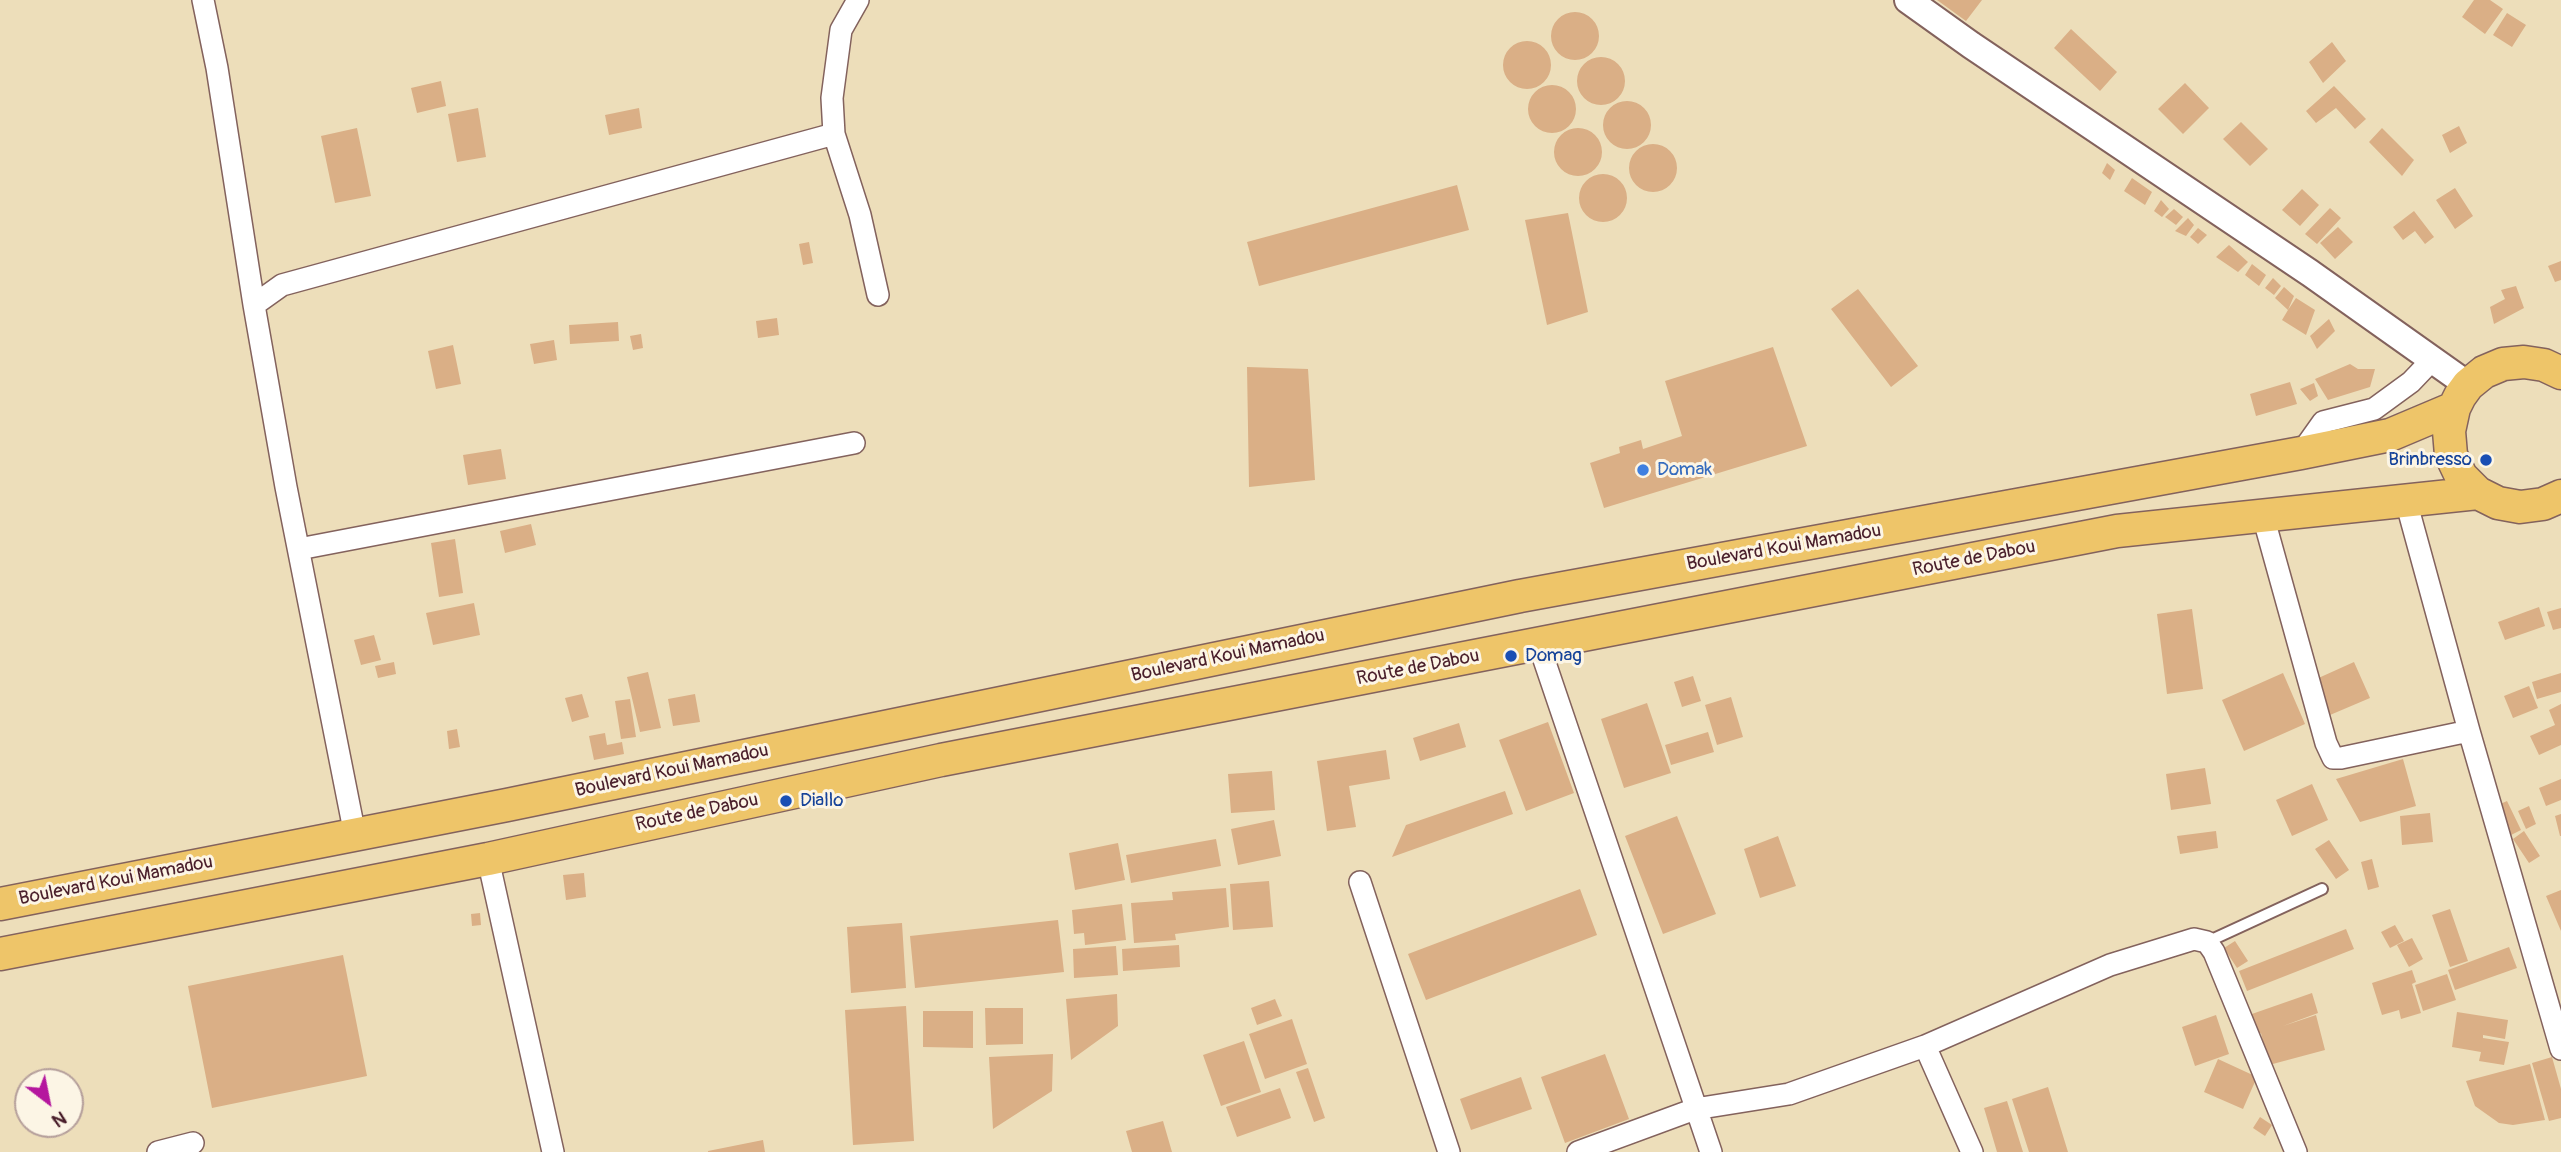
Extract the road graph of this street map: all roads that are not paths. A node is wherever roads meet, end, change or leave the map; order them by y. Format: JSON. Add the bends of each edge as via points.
{"nodes":[{"id":1,"x":203,"y":0,"type":"edge"},
{"id":2,"x":858,"y":0,"type":"edge"},
{"id":3,"x":1908,"y":0,"type":"edge"},
{"id":4,"x":834,"y":134,"type":"junction"},
{"id":5,"x":878,"y":295,"type":"dead end"},
{"id":6,"x":254,"y":305,"type":"junction"},
{"id":7,"x":2432,"y":360,"type":"junction"},
{"id":8,"x":2561,"y":373,"type":"edge"},
{"id":9,"x":2461,"y":397,"type":"junction"},
{"id":10,"x":854,"y":443,"type":"dead end"},
{"id":11,"x":2301,"y":453,"type":"junction"},
{"id":12,"x":2478,"y":493,"type":"junction"},
{"id":13,"x":2561,"y":495,"type":"edge"},
{"id":14,"x":2406,"y":501,"type":"junction"},
{"id":15,"x":2263,"y":516,"type":"junction"},
{"id":16,"x":299,"y":549,"type":"junction"},
{"id":17,"x":1539,"y":645,"type":"junction"},
{"id":18,"x":2469,"y":731,"type":"junction"},
{"id":19,"x":355,"y":835,"type":"junction"},
{"id":20,"x":488,"y":859,"type":"junction"},
{"id":21,"x":1360,"y":882,"type":"dead end"},
{"id":22,"x":2322,"y":889,"type":"dead end"},
{"id":23,"x":0,"y":904,"type":"edge"},
{"id":24,"x":2207,"y":942,"type":"junction"},
{"id":25,"x":0,"y":954,"type":"edge"},
{"id":26,"x":1925,"y":1046,"type":"junction"},
{"id":27,"x":2561,"y":1049,"type":"edge"},
{"id":28,"x":1695,"y":1109,"type":"junction"},
{"id":29,"x":193,"y":1143,"type":"dead end"},
{"id":30,"x":158,"y":1152,"type":"edge"},
{"id":31,"x":553,"y":1152,"type":"edge"},
{"id":32,"x":1449,"y":1152,"type":"edge"},
{"id":33,"x":1578,"y":1152,"type":"edge"},
{"id":34,"x":1711,"y":1152,"type":"edge"},
{"id":35,"x":1972,"y":1152,"type":"edge"},
{"id":36,"x":2296,"y":1152,"type":"edge"}],
"edges":[{"from":1,"to":6,"type":"street"},
{"from":2,"to":4,"type":"street","via":[[841,30],[832,98]]},
{"from":3,"to":7,"type":"street"},
{"from":4,"to":5,"type":"street","via":[[860,215]]},
{"from":4,"to":6,"type":"street","via":[[282,285]]},
{"from":6,"to":16,"type":"street"},
{"from":7,"to":9,"type":"street"},
{"from":7,"to":11,"type":"street","via":[[2374,409],[2323,422]]},
{"from":8,"to":9,"type":"main road","name":"Boulevard Koui Mamadou","via":[[2544,365],[2503,364],[2484,372]]},
{"from":9,"to":11,"type":"main road","name":"Boulevard Koui Mamadou","via":[[2390,435]]},
{"from":9,"to":12,"type":"main road","via":[[2449,431],[2451,455],[2461,476]]},
{"from":10,"to":16,"type":"street"},
{"from":11,"to":19,"type":"main road","name":"Boulevard Koui Mamadou","via":[[1521,596]]},
{"from":12,"to":13,"type":"main road","via":[[2520,507],[2543,504]]},
{"from":12,"to":14,"type":"main road","name":"Route de Dabou"},
{"from":14,"to":15,"type":"main road","name":"Route de Dabou"},
{"from":14,"to":18,"type":"street"},
{"from":15,"to":17,"type":"main road","name":"Route de Dabou","via":[[2117,531]]},
{"from":15,"to":18,"type":"street","via":[[2333,758]]},
{"from":16,"to":19,"type":"street"},
{"from":17,"to":20,"type":"main road","name":"Route de Dabou","via":[[941,760]]},
{"from":17,"to":28,"type":"street"},
{"from":18,"to":27,"type":"street"},
{"from":19,"to":23,"type":"main road","name":"Boulevard Koui Mamadou"},
{"from":20,"to":25,"type":"main road"},
{"from":20,"to":31,"type":"street"},
{"from":21,"to":32,"type":"street"},
{"from":22,"to":24,"type":"lane"},
{"from":24,"to":26,"type":"street","via":[[2194,939],[2110,965]]},
{"from":24,"to":36,"type":"street"},
{"from":26,"to":28,"type":"street","via":[[1789,1094]]},
{"from":26,"to":35,"type":"street"},
{"from":28,"to":33,"type":"street"},
{"from":28,"to":34,"type":"street"},
{"from":29,"to":30,"type":"street"}]}
